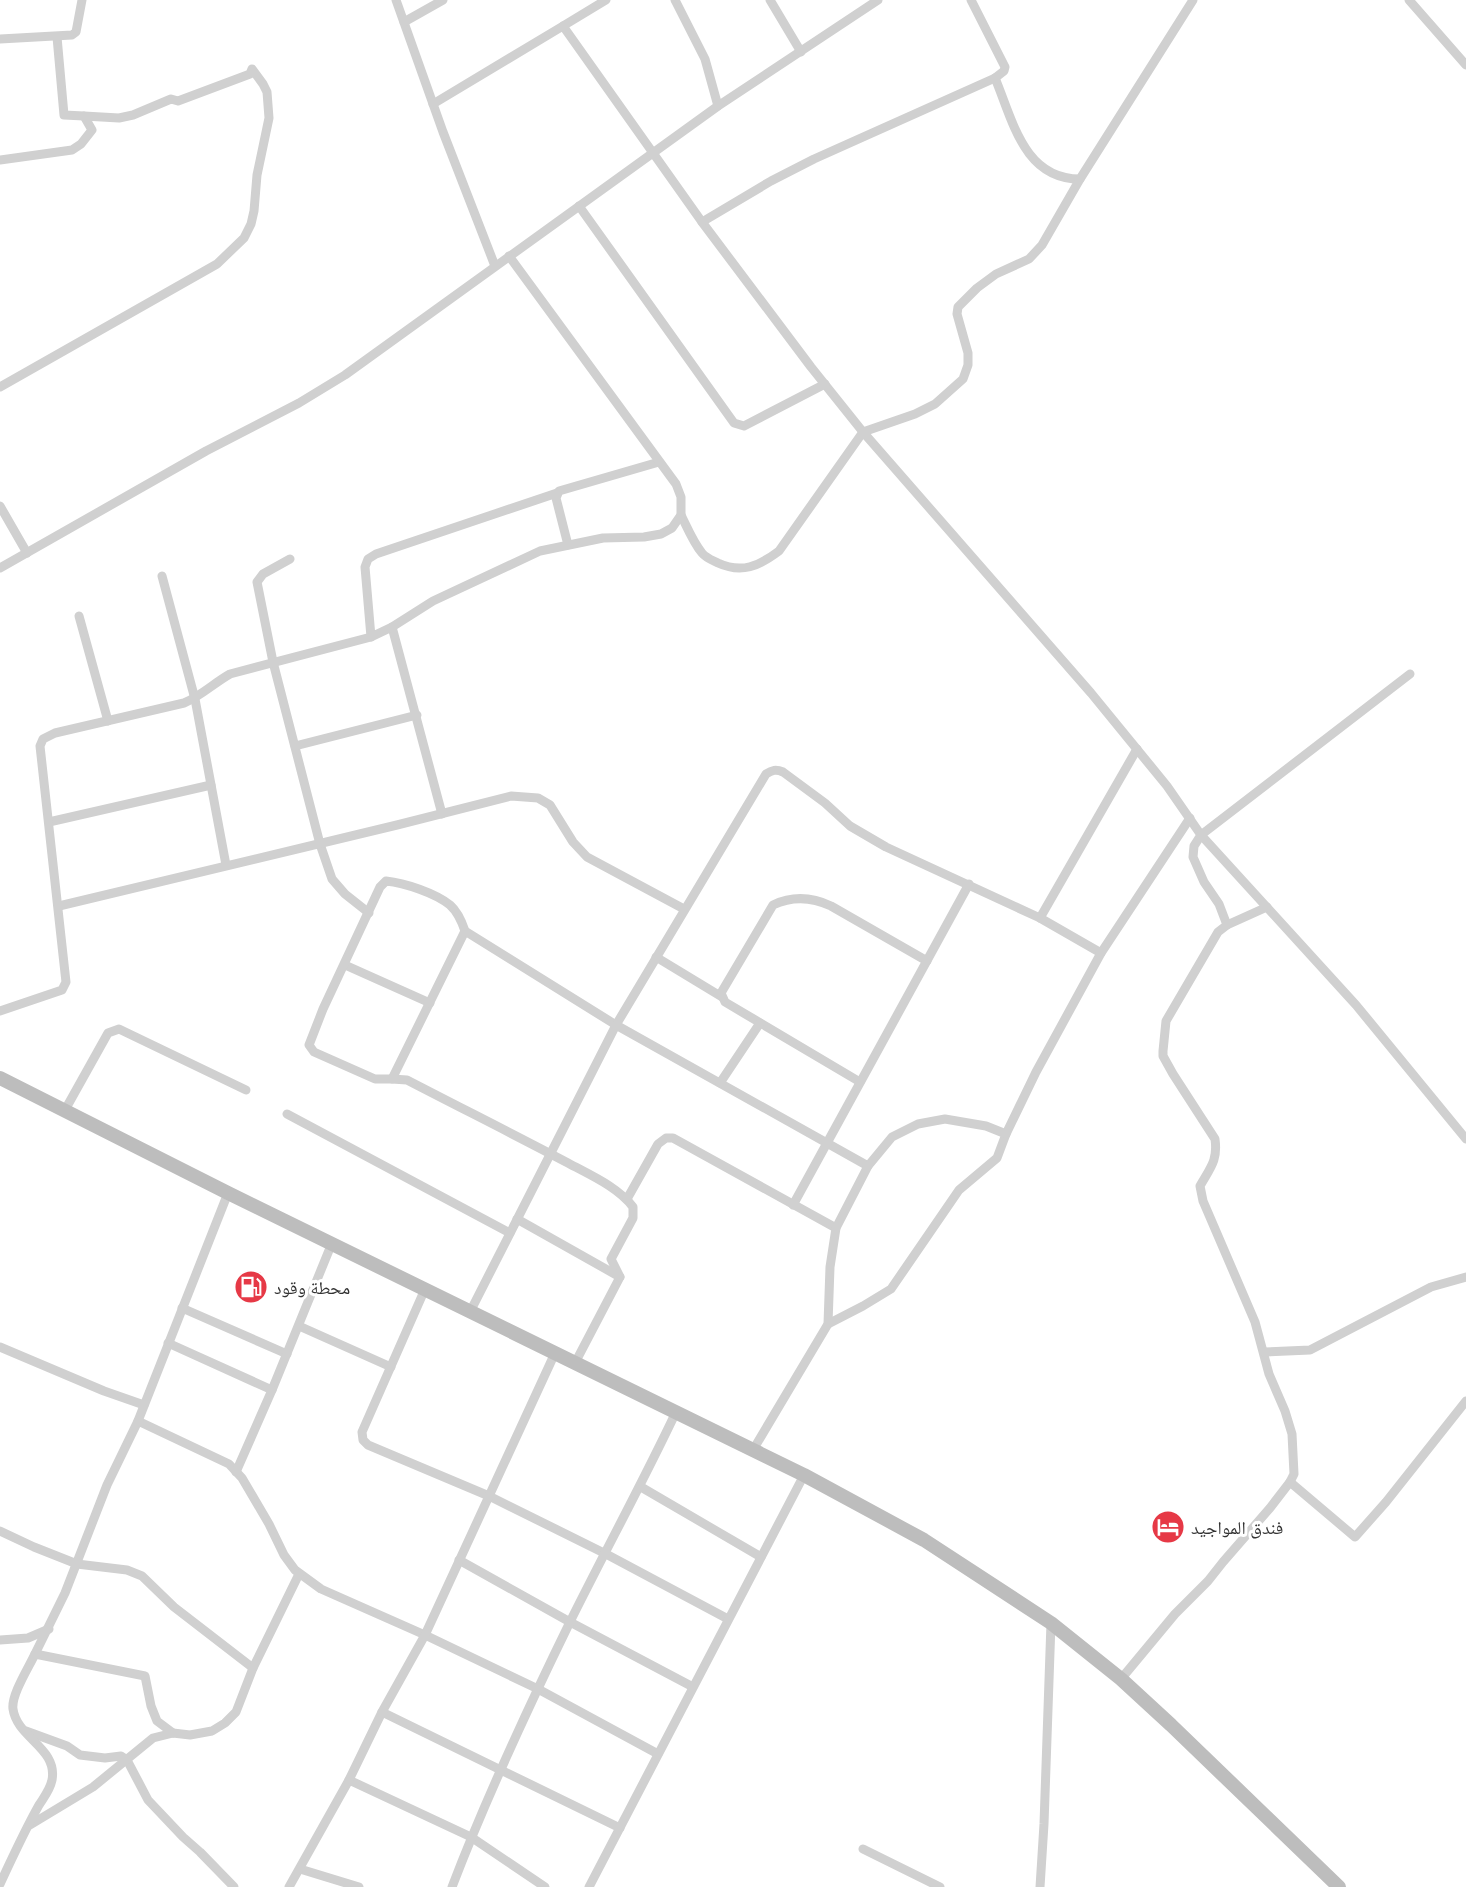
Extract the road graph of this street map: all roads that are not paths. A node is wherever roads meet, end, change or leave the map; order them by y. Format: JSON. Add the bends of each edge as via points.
{"nodes":[{"id":1,"x":82,"y":0,"type":"edge"},
{"id":2,"x":396,"y":0,"type":"edge"},
{"id":3,"x":443,"y":0,"type":"edge"},
{"id":4,"x":675,"y":0,"type":"edge"},
{"id":5,"x":770,"y":0,"type":"edge"},
{"id":6,"x":878,"y":0,"type":"edge"},
{"id":7,"x":971,"y":0,"type":"edge"},
{"id":8,"x":1193,"y":0,"type":"edge"},
{"id":9,"x":1409,"y":0,"type":"edge"},
{"id":10,"x":600,"y":1,"type":"edge"},
{"id":11,"x":864,"y":4,"type":"edge"},
{"id":12,"x":404,"y":22,"type":"junction"},
{"id":13,"x":563,"y":26,"type":"junction"},
{"id":14,"x":57,"y":37,"type":"junction"},
{"id":15,"x":0,"y":39,"type":"edge"},
{"id":16,"x":801,"y":52,"type":"junction"},
{"id":17,"x":1466,"y":65,"type":"edge"},
{"id":18,"x":995,"y":78,"type":"junction"},
{"id":19,"x":433,"y":104,"type":"junction"},
{"id":20,"x":718,"y":106,"type":"junction"},
{"id":21,"x":84,"y":116,"type":"junction"},
{"id":22,"x":653,"y":153,"type":"junction"},
{"id":23,"x":0,"y":160,"type":"edge"},
{"id":24,"x":1080,"y":179,"type":"junction"},
{"id":25,"x":579,"y":206,"type":"junction"},
{"id":26,"x":702,"y":222,"type":"junction"},
{"id":27,"x":509,"y":256,"type":"junction"},
{"id":28,"x":495,"y":266,"type":"junction"},
{"id":29,"x":825,"y":384,"type":"junction"},
{"id":30,"x":0,"y":387,"type":"edge"},
{"id":31,"x":864,"y":432,"type":"junction"},
{"id":32,"x":659,"y":462,"type":"junction"},
{"id":33,"x":557,"y":493,"type":"junction"},
{"id":34,"x":0,"y":506,"type":"edge"},
{"id":35,"x":681,"y":515,"type":"junction"},
{"id":36,"x":568,"y":545,"type":"junction"},
{"id":37,"x":27,"y":553,"type":"junction"},
{"id":38,"x":290,"y":559,"type":"dead end"},
{"id":39,"x":0,"y":568,"type":"edge"},
{"id":40,"x":162,"y":576,"type":"dead end"},
{"id":41,"x":79,"y":616,"type":"dead end"},
{"id":42,"x":392,"y":627,"type":"junction"},
{"id":43,"x":371,"y":637,"type":"junction"},
{"id":44,"x":273,"y":662,"type":"junction"},
{"id":45,"x":1410,"y":674,"type":"dead end"},
{"id":46,"x":195,"y":699,"type":"junction"},
{"id":47,"x":417,"y":715,"type":"junction"},
{"id":48,"x":108,"y":721,"type":"junction"},
{"id":49,"x":295,"y":746,"type":"junction"},
{"id":50,"x":1137,"y":749,"type":"junction"},
{"id":51,"x":211,"y":785,"type":"junction"},
{"id":52,"x":442,"y":813,"type":"junction"},
{"id":53,"x":1190,"y":818,"type":"junction"},
{"id":54,"x":49,"y":822,"type":"junction"},
{"id":55,"x":1201,"y":835,"type":"junction"},
{"id":56,"x":320,"y":843,"type":"junction"},
{"id":57,"x":226,"y":865,"type":"junction"},
{"id":58,"x":969,"y":884,"type":"junction"},
{"id":59,"x":59,"y":906,"type":"junction"},
{"id":60,"x":1267,"y":907,"type":"junction"},
{"id":61,"x":684,"y":909,"type":"junction"},
{"id":62,"x":369,"y":913,"type":"junction"},
{"id":63,"x":1040,"y":918,"type":"junction"},
{"id":64,"x":1227,"y":925,"type":"junction"},
{"id":65,"x":465,"y":931,"type":"junction"},
{"id":66,"x":1101,"y":952,"type":"junction"},
{"id":67,"x":656,"y":957,"type":"junction"},
{"id":68,"x":927,"y":961,"type":"junction"},
{"id":69,"x":345,"y":965,"type":"junction"},
{"id":70,"x":722,"y":997,"type":"junction"},
{"id":71,"x":430,"y":1003,"type":"junction"},
{"id":72,"x":0,"y":1011,"type":"edge"},
{"id":73,"x":760,"y":1023,"type":"junction"},
{"id":74,"x":616,"y":1025,"type":"junction"},
{"id":75,"x":0,"y":1078,"type":"edge"},
{"id":76,"x":392,"y":1079,"type":"junction"},
{"id":77,"x":860,"y":1082,"type":"junction"},
{"id":78,"x":720,"y":1083,"type":"junction"},
{"id":79,"x":246,"y":1090,"type":"dead end"},
{"id":80,"x":65,"y":1110,"type":"junction"},
{"id":81,"x":287,"y":1114,"type":"dead end"},
{"id":82,"x":1006,"y":1134,"type":"junction"},
{"id":83,"x":1466,"y":1139,"type":"edge"},
{"id":84,"x":826,"y":1142,"type":"junction"},
{"id":85,"x":550,"y":1154,"type":"junction"},
{"id":86,"x":868,"y":1166,"type":"junction"},
{"id":87,"x":228,"y":1193,"type":"junction"},
{"id":88,"x":627,"y":1200,"type":"junction"},
{"id":89,"x":793,"y":1204,"type":"junction"},
{"id":90,"x":517,"y":1219,"type":"junction"},
{"id":91,"x":836,"y":1228,"type":"junction"},
{"id":92,"x":510,"y":1233,"type":"junction"},
{"id":93,"x":332,"y":1243,"type":"junction"},
{"id":94,"x":620,"y":1277,"type":"junction"},
{"id":95,"x":1466,"y":1277,"type":"edge"},
{"id":96,"x":425,"y":1289,"type":"junction"},
{"id":97,"x":182,"y":1308,"type":"junction"},
{"id":98,"x":471,"y":1310,"type":"junction"},
{"id":99,"x":828,"y":1324,"type":"junction"},
{"id":100,"x":299,"y":1326,"type":"junction"},
{"id":101,"x":168,"y":1343,"type":"junction"},
{"id":102,"x":0,"y":1347,"type":"edge"},
{"id":103,"x":1264,"y":1352,"type":"junction"},
{"id":104,"x":555,"y":1353,"type":"junction"},
{"id":105,"x":287,"y":1354,"type":"junction"},
{"id":106,"x":575,"y":1363,"type":"junction"},
{"id":107,"x":391,"y":1367,"type":"junction"},
{"id":108,"x":272,"y":1390,"type":"junction"},
{"id":109,"x":1466,"y":1401,"type":"edge"},
{"id":110,"x":144,"y":1405,"type":"junction"},
{"id":111,"x":676,"y":1412,"type":"junction"},
{"id":112,"x":138,"y":1421,"type":"junction"},
{"id":113,"x":753,"y":1450,"type":"junction"},
{"id":114,"x":236,"y":1472,"type":"junction"},
{"id":115,"x":804,"y":1475,"type":"junction"},
{"id":116,"x":1290,"y":1482,"type":"junction"},
{"id":117,"x":640,"y":1487,"type":"junction"},
{"id":118,"x":489,"y":1496,"type":"junction"},
{"id":119,"x":0,"y":1531,"type":"edge"},
{"id":120,"x":606,"y":1554,"type":"junction"},
{"id":121,"x":761,"y":1557,"type":"junction"},
{"id":122,"x":459,"y":1560,"type":"junction"},
{"id":123,"x":77,"y":1564,"type":"junction"},
{"id":124,"x":299,"y":1574,"type":"junction"},
{"id":125,"x":728,"y":1619,"type":"junction"},
{"id":126,"x":570,"y":1622,"type":"junction"},
{"id":127,"x":1051,"y":1623,"type":"junction"},
{"id":128,"x":49,"y":1629,"type":"junction"},
{"id":129,"x":424,"y":1635,"type":"junction"},
{"id":130,"x":0,"y":1640,"type":"edge"},
{"id":131,"x":35,"y":1654,"type":"junction"},
{"id":132,"x":253,"y":1668,"type":"junction"},
{"id":133,"x":1120,"y":1679,"type":"junction"},
{"id":134,"x":693,"y":1686,"type":"junction"},
{"id":135,"x":538,"y":1689,"type":"junction"},
{"id":136,"x":382,"y":1712,"type":"junction"},
{"id":137,"x":24,"y":1730,"type":"junction"},
{"id":138,"x":173,"y":1733,"type":"junction"},
{"id":139,"x":658,"y":1754,"type":"junction"},
{"id":140,"x":127,"y":1760,"type":"junction"},
{"id":141,"x":502,"y":1770,"type":"junction"},
{"id":142,"x":349,"y":1780,"type":"junction"},
{"id":143,"x":30,"y":1825,"type":"junction"},
{"id":144,"x":620,"y":1828,"type":"junction"},
{"id":145,"x":471,"y":1837,"type":"junction"},
{"id":146,"x":863,"y":1849,"type":"dead end"},
{"id":147,"x":300,"y":1869,"type":"junction"},
{"id":148,"x":0,"y":1884,"type":"edge"},
{"id":149,"x":234,"y":1887,"type":"edge"},
{"id":150,"x":289,"y":1887,"type":"edge"},
{"id":151,"x":359,"y":1887,"type":"edge"},
{"id":152,"x":452,"y":1887,"type":"edge"},
{"id":153,"x":545,"y":1887,"type":"edge"},
{"id":154,"x":589,"y":1887,"type":"edge"},
{"id":155,"x":940,"y":1887,"type":"edge"},
{"id":156,"x":1040,"y":1887,"type":"edge"},
{"id":157,"x":1339,"y":1887,"type":"edge"}],
"edges":[{"from":1,"to":14,"type":"street","via":[[76,32]]},
{"from":2,"to":12,"type":"street"},
{"from":3,"to":12,"type":"street"},
{"from":4,"to":20,"type":"street","via":[[705,59]]},
{"from":5,"to":16,"type":"street"},
{"from":6,"to":11,"type":"street"},
{"from":7,"to":18,"type":"street","via":[[1005,67]]},
{"from":8,"to":24,"type":"street"},
{"from":9,"to":17,"type":"street"},
{"from":10,"to":13,"type":"street"},
{"from":11,"to":16,"type":"street"},
{"from":12,"to":19,"type":"street"},
{"from":13,"to":19,"type":"street"},
{"from":13,"to":22,"type":"street"},
{"from":14,"to":15,"type":"street"},
{"from":14,"to":21,"type":"street","via":[[64,116]]},
{"from":16,"to":20,"type":"street"},
{"from":18,"to":24,"type":"street","via":[[1031,159],[1045,171]]},
{"from":18,"to":26,"type":"street","via":[[814,159]]},
{"from":19,"to":28,"type":"street"},
{"from":20,"to":22,"type":"street"},
{"from":21,"to":23,"type":"street","via":[[92,130],[74,149]]},
{"from":21,"to":30,"type":"street","via":[[114,119],[133,115],[250,74],[252,69],[267,92],[269,118],[256,175],[251,224],[244,238],[217,264]]},
{"from":22,"to":25,"type":"street"},
{"from":22,"to":26,"type":"street"},
{"from":24,"to":31,"type":"street","via":[[1042,245],[1029,259],[996,274],[958,307],[968,353],[963,378],[935,404]]},
{"from":25,"to":27,"type":"street"},
{"from":25,"to":29,"type":"street","via":[[734,423],[744,426]]},
{"from":26,"to":29,"type":"street"},
{"from":27,"to":28,"type":"street"},
{"from":27,"to":32,"type":"street"},
{"from":28,"to":37,"type":"street","via":[[345,375]]},
{"from":29,"to":31,"type":"street"},
{"from":31,"to":35,"type":"street","via":[[779,551],[762,564],[742,570],[707,558]]},
{"from":31,"to":50,"type":"street"},
{"from":32,"to":33,"type":"street"},
{"from":32,"to":35,"type":"street","via":[[680,492]]},
{"from":33,"to":36,"type":"street"},
{"from":33,"to":43,"type":"street","via":[[368,559],[365,567]]},
{"from":34,"to":37,"type":"street"},
{"from":35,"to":36,"type":"street","via":[[672,528],[661,534]]},
{"from":36,"to":42,"type":"street","via":[[540,551],[433,601]]},
{"from":37,"to":39,"type":"street"},
{"from":38,"to":44,"type":"street","via":[[263,574],[257,582]]},
{"from":40,"to":46,"type":"street"},
{"from":41,"to":48,"type":"street"},
{"from":42,"to":43,"type":"street"},
{"from":42,"to":47,"type":"street"},
{"from":43,"to":44,"type":"street"},
{"from":44,"to":46,"type":"street","via":[[230,674]]},
{"from":44,"to":49,"type":"street"},
{"from":45,"to":55,"type":"street"},
{"from":46,"to":48,"type":"street"},
{"from":46,"to":51,"type":"street"},
{"from":47,"to":49,"type":"street"},
{"from":47,"to":52,"type":"street"},
{"from":48,"to":54,"type":"street","via":[[43,739],[40,746]]},
{"from":49,"to":56,"type":"street"},
{"from":50,"to":53,"type":"street"},
{"from":50,"to":63,"type":"street"},
{"from":51,"to":54,"type":"street"},
{"from":51,"to":57,"type":"street"},
{"from":52,"to":56,"type":"street"},
{"from":52,"to":61,"type":"street","via":[[511,796],[538,798],[550,804],[587,857]]},
{"from":53,"to":55,"type":"street"},
{"from":53,"to":66,"type":"street"},
{"from":54,"to":59,"type":"street"},
{"from":55,"to":60,"type":"street"},
{"from":55,"to":64,"type":"street","via":[[1193,856]]},
{"from":56,"to":57,"type":"street"},
{"from":56,"to":62,"type":"street","via":[[332,879]]},
{"from":57,"to":59,"type":"street"},
{"from":58,"to":61,"type":"street","via":[[850,826],[825,803],[777,770],[766,774]]},
{"from":58,"to":63,"type":"street"},
{"from":58,"to":68,"type":"street"},
{"from":59,"to":72,"type":"street","via":[[66,986]]},
{"from":60,"to":64,"type":"street"},
{"from":60,"to":83,"type":"street","via":[[1356,1005]]},
{"from":61,"to":67,"type":"street"},
{"from":62,"to":65,"type":"street","via":[[380,887],[386,881],[396,882],[450,905]]},
{"from":62,"to":69,"type":"street"},
{"from":63,"to":66,"type":"street"},
{"from":64,"to":103,"type":"street","via":[[1218,932],[1166,1021],[1163,1056],[1215,1139],[1216,1160],[1200,1186],[1203,1201],[1256,1322]]},
{"from":65,"to":71,"type":"street"},
{"from":65,"to":74,"type":"street"},
{"from":66,"to":82,"type":"street"},
{"from":67,"to":70,"type":"street"},
{"from":67,"to":74,"type":"street"},
{"from":68,"to":70,"type":"street","via":[[831,906],[794,899],[773,905]]},
{"from":68,"to":77,"type":"street"},
{"from":69,"to":71,"type":"street"},
{"from":69,"to":76,"type":"street","via":[[309,1047],[375,1078]]},
{"from":70,"to":73,"type":"street"},
{"from":71,"to":76,"type":"street"},
{"from":73,"to":77,"type":"street"},
{"from":73,"to":78,"type":"street"},
{"from":74,"to":78,"type":"street"},
{"from":74,"to":85,"type":"street"},
{"from":75,"to":80,"type":"street"},
{"from":76,"to":85,"type":"street","via":[[407,1080]]},
{"from":77,"to":84,"type":"street"},
{"from":78,"to":84,"type":"street"},
{"from":79,"to":80,"type":"street","via":[[119,1029],[108,1034]]},
{"from":80,"to":87,"type":"street"},
{"from":81,"to":92,"type":"street"},
{"from":82,"to":86,"type":"street","via":[[945,1119],[918,1124],[892,1137]]},
{"from":82,"to":99,"type":"street","via":[[997,1158],[959,1190],[891,1288]]},
{"from":84,"to":86,"type":"street"},
{"from":84,"to":89,"type":"street"},
{"from":85,"to":88,"type":"street"},
{"from":85,"to":90,"type":"street"},
{"from":86,"to":91,"type":"street"},
{"from":87,"to":93,"type":"street"},
{"from":87,"to":97,"type":"street"},
{"from":88,"to":89,"type":"street","via":[[658,1144],[673,1138]]},
{"from":88,"to":94,"type":"street","via":[[633,1207],[633,1218],[611,1259]]},
{"from":89,"to":91,"type":"street"},
{"from":90,"to":92,"type":"street"},
{"from":90,"to":94,"type":"street"},
{"from":91,"to":99,"type":"street"},
{"from":92,"to":98,"type":"street"},
{"from":93,"to":96,"type":"street"},
{"from":93,"to":100,"type":"street"},
{"from":94,"to":106,"type":"street"},
{"from":95,"to":103,"type":"street","via":[[1431,1287],[1310,1350]]},
{"from":96,"to":98,"type":"street"},
{"from":96,"to":107,"type":"street"},
{"from":97,"to":101,"type":"street"},
{"from":97,"to":105,"type":"street"},
{"from":98,"to":104,"type":"street"},
{"from":99,"to":113,"type":"street"},
{"from":100,"to":105,"type":"street"},
{"from":100,"to":107,"type":"street"},
{"from":101,"to":108,"type":"street"},
{"from":101,"to":110,"type":"street"},
{"from":102,"to":110,"type":"street"},
{"from":103,"to":116,"type":"street","via":[[1292,1434],[1295,1467]]},
{"from":104,"to":106,"type":"street"},
{"from":104,"to":118,"type":"street"},
{"from":105,"to":108,"type":"street"},
{"from":106,"to":111,"type":"street"},
{"from":107,"to":118,"type":"street","via":[[362,1432],[363,1440]]},
{"from":108,"to":114,"type":"street"},
{"from":109,"to":116,"type":"street","via":[[1355,1537]]},
{"from":110,"to":112,"type":"street"},
{"from":111,"to":113,"type":"street"},
{"from":111,"to":117,"type":"street"},
{"from":112,"to":114,"type":"street","via":[[229,1464]]},
{"from":112,"to":123,"type":"street","via":[[107,1485]]},
{"from":113,"to":115,"type":"street"},
{"from":114,"to":124,"type":"street"},
{"from":115,"to":121,"type":"street"},
{"from":115,"to":127,"type":"street","via":[[924,1540]]},
{"from":116,"to":133,"type":"street"},
{"from":117,"to":120,"type":"street"},
{"from":117,"to":121,"type":"street"},
{"from":118,"to":120,"type":"street"},
{"from":118,"to":122,"type":"street"},
{"from":119,"to":123,"type":"street"},
{"from":120,"to":125,"type":"street"},
{"from":120,"to":126,"type":"street"},
{"from":121,"to":125,"type":"street"},
{"from":122,"to":126,"type":"street"},
{"from":122,"to":129,"type":"street"},
{"from":123,"to":128,"type":"street"},
{"from":123,"to":132,"type":"street","via":[[127,1570],[142,1576],[174,1607]]},
{"from":124,"to":129,"type":"street","via":[[321,1589]]},
{"from":124,"to":132,"type":"street"},
{"from":125,"to":134,"type":"street"},
{"from":126,"to":134,"type":"street"},
{"from":126,"to":135,"type":"street"},
{"from":127,"to":133,"type":"street"},
{"from":127,"to":156,"type":"street"},
{"from":128,"to":130,"type":"street","via":[[28,1638]]},
{"from":128,"to":131,"type":"street"},
{"from":129,"to":135,"type":"street"},
{"from":129,"to":136,"type":"street"},
{"from":131,"to":137,"type":"street","via":[[13,1708]]},
{"from":131,"to":138,"type":"street","via":[[145,1676],[157,1721]]},
{"from":132,"to":138,"type":"street","via":[[236,1712],[225,1723],[212,1731]]},
{"from":133,"to":157,"type":"street"},
{"from":134,"to":139,"type":"street"},
{"from":135,"to":139,"type":"street"},
{"from":135,"to":141,"type":"street"},
{"from":136,"to":141,"type":"street"},
{"from":136,"to":142,"type":"street"},
{"from":137,"to":140,"type":"street","via":[[68,1746],[80,1755],[121,1756]]},
{"from":137,"to":143,"type":"street","via":[[48,1757],[52,1779]]},
{"from":138,"to":140,"type":"street","via":[[153,1738]]},
{"from":139,"to":144,"type":"street"},
{"from":140,"to":143,"type":"street","via":[[93,1787]]},
{"from":140,"to":149,"type":"street","via":[[148,1800]]},
{"from":141,"to":144,"type":"street"},
{"from":141,"to":145,"type":"street"},
{"from":142,"to":145,"type":"street"},
{"from":142,"to":147,"type":"street"},
{"from":143,"to":148,"type":"street"},
{"from":144,"to":154,"type":"street"},
{"from":145,"to":152,"type":"street"},
{"from":145,"to":153,"type":"street"},
{"from":146,"to":155,"type":"street"},
{"from":147,"to":150,"type":"street"},
{"from":147,"to":151,"type":"street"}]}
